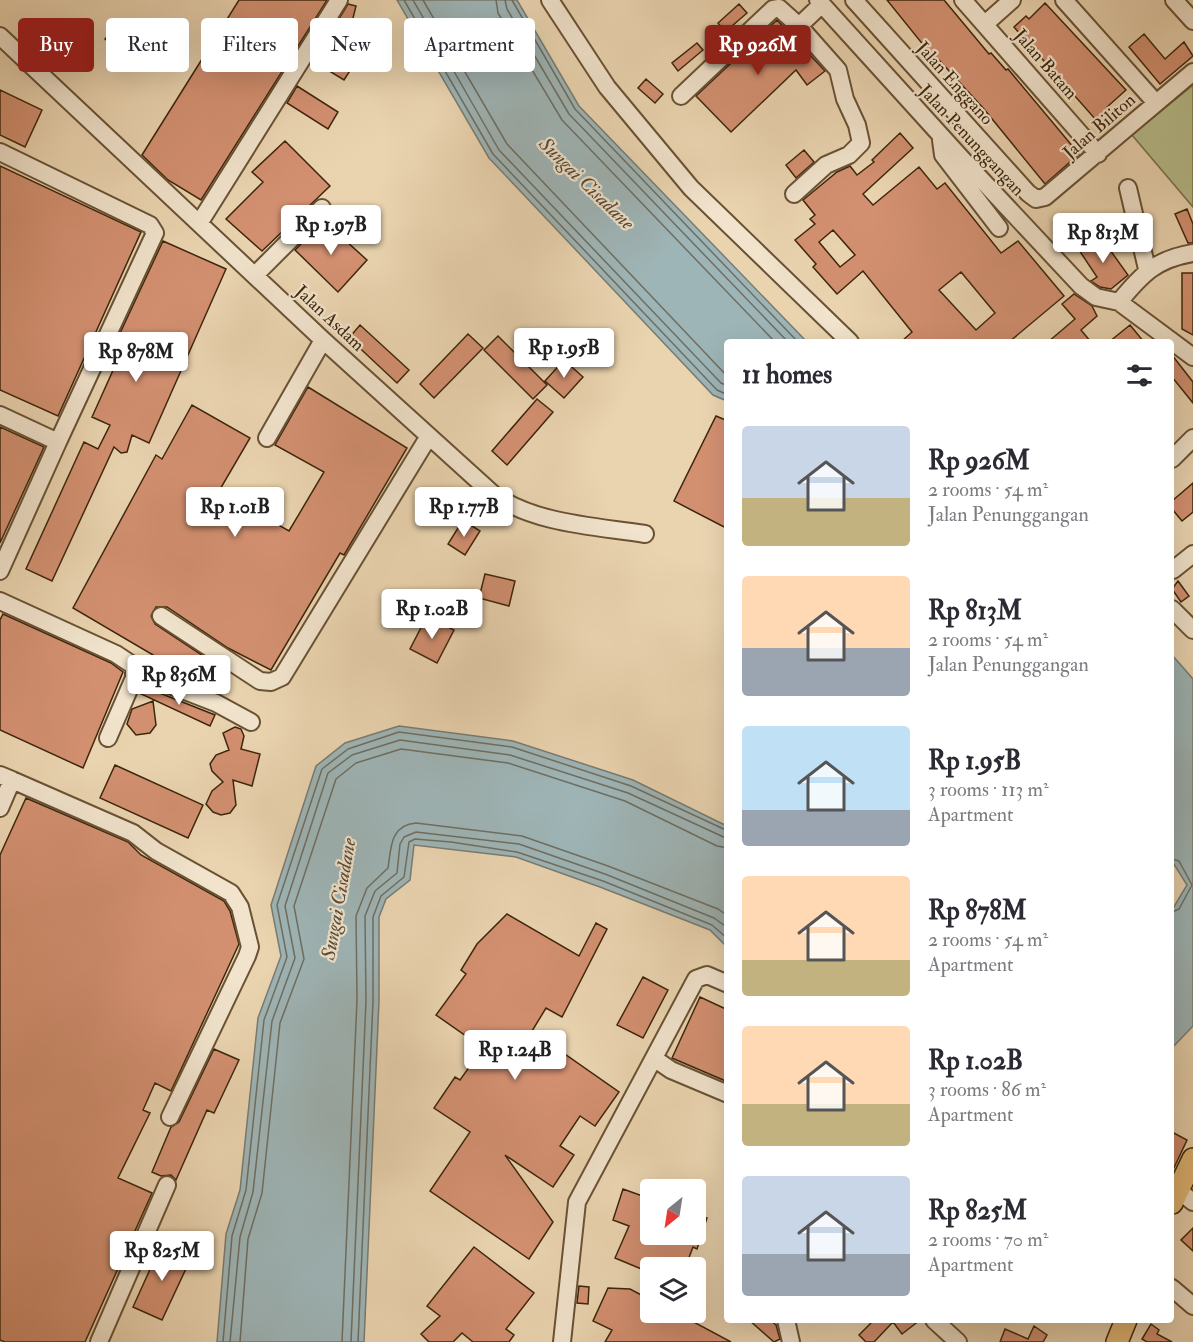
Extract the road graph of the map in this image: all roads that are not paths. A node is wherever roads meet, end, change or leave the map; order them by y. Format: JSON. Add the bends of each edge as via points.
{"nodes":[{"id":1,"x":339,"y":0,"type":"edge"},
{"id":2,"x":550,"y":0,"type":"edge"},
{"id":3,"x":854,"y":0,"type":"edge"},
{"id":4,"x":963,"y":0,"type":"edge"},
{"id":5,"x":1012,"y":0,"type":"edge"},
{"id":6,"x":1064,"y":0,"type":"edge"},
{"id":7,"x":1174,"y":0,"type":"edge"},
{"id":8,"x":820,"y":2,"type":"edge"},
{"id":9,"x":1191,"y":16,"type":"edge"},
{"id":10,"x":985,"y":24,"type":"junction"},
{"id":11,"x":799,"y":26,"type":"junction"},
{"id":12,"x":0,"y":36,"type":"edge"},
{"id":13,"x":1193,"y":72,"type":"edge"},
{"id":14,"x":681,"y":96,"type":"dead end"},
{"id":15,"x":1156,"y":103,"type":"junction"},
{"id":16,"x":941,"y":136,"type":"junction"},
{"id":17,"x":0,"y":152,"type":"edge"},
{"id":18,"x":1098,"y":154,"type":"junction"},
{"id":19,"x":1128,"y":188,"type":"dead end"},
{"id":20,"x":1028,"y":193,"type":"joint"},
{"id":21,"x":794,"y":194,"type":"dead end"},
{"id":22,"x":322,"y":208,"type":"dead end"},
{"id":23,"x":200,"y":222,"type":"junction"},
{"id":24,"x":999,"y":228,"type":"dead end"},
{"id":25,"x":1193,"y":253,"type":"edge"},
{"id":26,"x":1147,"y":269,"type":"junction"},
{"id":27,"x":255,"y":275,"type":"junction"},
{"id":28,"x":1119,"y":302,"type":"junction"},
{"id":29,"x":847,"y":339,"type":"edge"},
{"id":30,"x":1169,"y":339,"type":"edge"},
{"id":31,"x":323,"y":340,"type":"junction"},
{"id":32,"x":1174,"y":343,"type":"edge"},
{"id":33,"x":1193,"y":357,"type":"edge"},
{"id":34,"x":0,"y":415,"type":"edge"},
{"id":35,"x":429,"y":436,"type":"junction"},
{"id":36,"x":267,"y":438,"type":"dead end"},
{"id":37,"x":1193,"y":438,"type":"edge"},
{"id":38,"x":58,"y":442,"type":"junction"},
{"id":39,"x":1174,"y":457,"type":"edge"},
{"id":40,"x":645,"y":534,"type":"dead end"},
{"id":41,"x":1193,"y":554,"type":"edge"},
{"id":42,"x":1174,"y":569,"type":"edge"},
{"id":43,"x":0,"y":571,"type":"edge"},
{"id":44,"x":0,"y":601,"type":"edge"},
{"id":45,"x":1174,"y":611,"type":"edge"},
{"id":46,"x":161,"y":616,"type":"dead end"},
{"id":47,"x":1193,"y":630,"type":"edge"},
{"id":48,"x":136,"y":672,"type":"junction"},
{"id":49,"x":251,"y":722,"type":"dead end"},
{"id":50,"x":108,"y":738,"type":"dead end"},
{"id":51,"x":6,"y":777,"type":"edge"},
{"id":52,"x":0,"y":808,"type":"edge"},
{"id":53,"x":724,"y":982,"type":"edge"},
{"id":54,"x":655,"y":1059,"type":"junction"},
{"id":55,"x":724,"y":1092,"type":"edge"},
{"id":56,"x":170,"y":1118,"type":"dead end"},
{"id":57,"x":1193,"y":1159,"type":"edge"},
{"id":58,"x":167,"y":1185,"type":"dead end"},
{"id":59,"x":1177,"y":1196,"type":"edge"},
{"id":60,"x":1174,"y":1290,"type":"edge"},
{"id":61,"x":1193,"y":1306,"type":"edge"},
{"id":62,"x":787,"y":1323,"type":"edge"},
{"id":63,"x":937,"y":1323,"type":"edge"},
{"id":64,"x":99,"y":1342,"type":"edge"},
{"id":65,"x":562,"y":1342,"type":"edge"},
{"id":66,"x":791,"y":1342,"type":"edge"},
{"id":67,"x":958,"y":1342,"type":"edge"}],
"edges":[{"from":1,"to":23,"type":"street"},
{"from":2,"to":29,"type":"street","via":[[607,87],[691,188]]},
{"from":3,"to":20,"type":"street","name":"Jalan Enggano"},
{"from":4,"to":10,"type":"street","name":"Jalan Batam"},
{"from":5,"to":10,"type":"street"},
{"from":6,"to":15,"type":"street"},
{"from":7,"to":9,"type":"street"},
{"from":8,"to":11,"type":"street"},
{"from":8,"to":16,"type":"street","name":"Jalan Penunggangan"},
{"from":10,"to":18,"type":"street","name":"Jalan Batam"},
{"from":11,"to":14,"type":"street","via":[[779,9],[772,9]]},
{"from":11,"to":21,"type":"street","via":[[838,70],[861,143],[849,155],[826,165]]},
{"from":12,"to":23,"type":"street","name":"Jalan Asdam"},
{"from":13,"to":15,"type":"street","name":"Jalan Biliton"},
{"from":15,"to":18,"type":"street","name":"Jalan Biliton"},
{"from":16,"to":24,"type":"street","via":[[943,155]]},
{"from":16,"to":28,"type":"street","name":"Jalan Penunggangan","via":[[1081,286],[1096,297]]},
{"from":17,"to":38,"type":"street","via":[[150,225],[155,233]]},
{"from":18,"to":20,"type":"street","name":"Jalan Biliton","via":[[1046,197],[1036,199]]},
{"from":19,"to":26,"type":"street"},
{"from":22,"to":27,"type":"street"},
{"from":23,"to":27,"type":"street","name":"Jalan Asdam"},
{"from":25,"to":26,"type":"street"},
{"from":26,"to":28,"type":"street"},
{"from":27,"to":31,"type":"street","name":"Jalan Asdam"},
{"from":28,"to":30,"type":"street","name":"Jalan Penunggangan"},
{"from":31,"to":35,"type":"street","name":"Jalan Asdam"},
{"from":31,"to":36,"type":"street"},
{"from":32,"to":33,"type":"street","name":"Jalan Penunggangan"},
{"from":34,"to":38,"type":"street"},
{"from":35,"to":40,"type":"street","name":"Jalan Asdam","via":[[510,506],[543,518]]},
{"from":35,"to":46,"type":"street","via":[[282,677],[260,681]]},
{"from":37,"to":39,"type":"street"},
{"from":38,"to":43,"type":"street"},
{"from":41,"to":42,"type":"street"},
{"from":44,"to":48,"type":"street","via":[[116,654],[130,662]]},
{"from":45,"to":47,"type":"street"},
{"from":48,"to":49,"type":"street","via":[[216,703]]},
{"from":48,"to":50,"type":"street"},
{"from":51,"to":52,"type":"street"},
{"from":51,"to":56,"type":"street","via":[[133,833],[156,851],[231,893],[240,907],[250,946],[247,956]]},
{"from":53,"to":54,"type":"street","via":[[707,975],[696,979]]},
{"from":54,"to":55,"type":"street"},
{"from":54,"to":65,"type":"street","via":[[577,1202]]},
{"from":57,"to":59,"type":"main road"},
{"from":58,"to":64,"type":"street"},
{"from":60,"to":61,"type":"street"},
{"from":62,"to":66,"type":"street"},
{"from":63,"to":67,"type":"street"}]}
